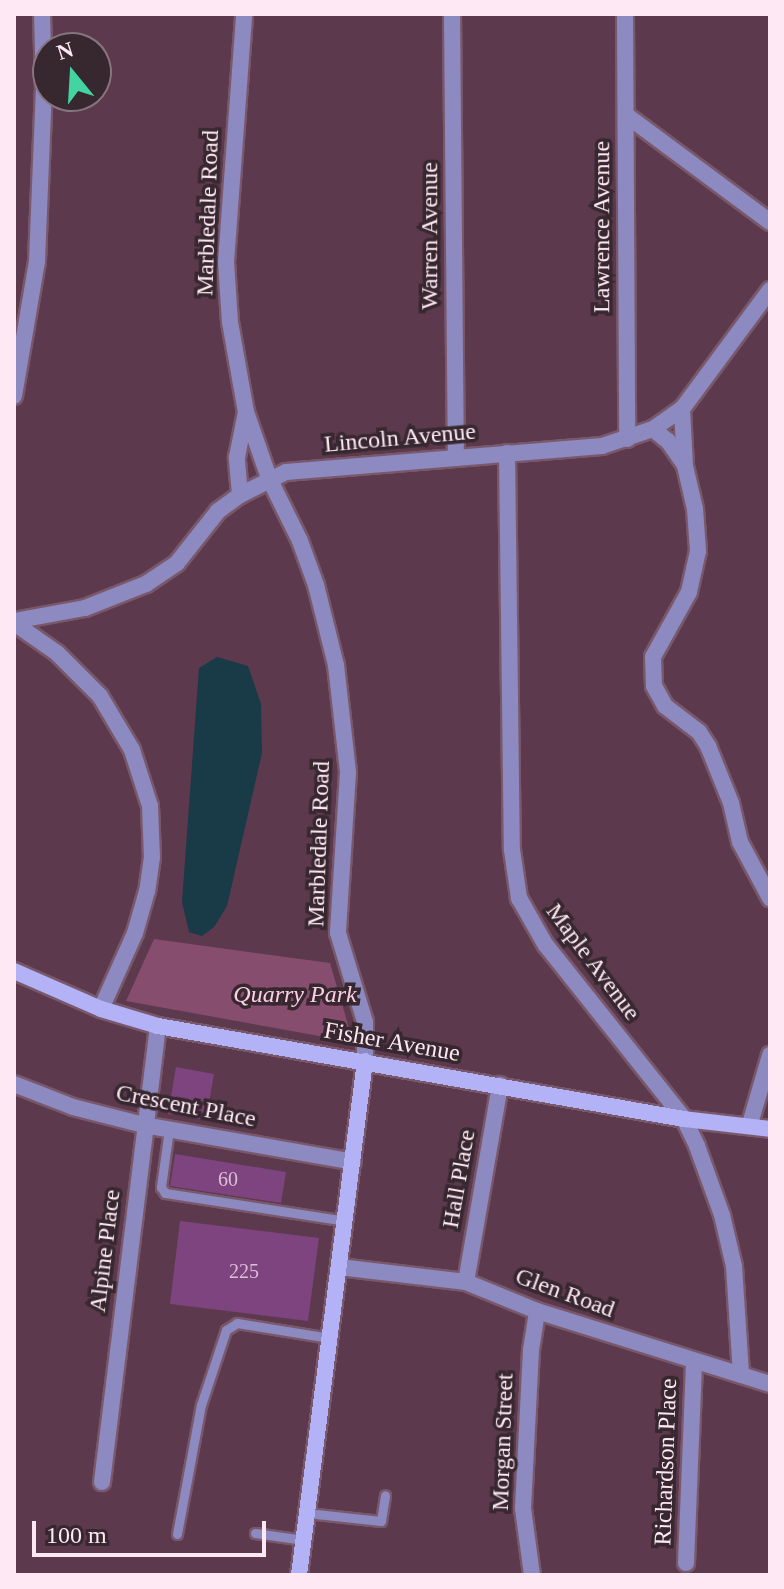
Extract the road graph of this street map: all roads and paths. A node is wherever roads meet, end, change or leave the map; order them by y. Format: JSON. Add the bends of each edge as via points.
{"nodes":[{"id":1,"x":42,"y":14,"type":"edge"},
{"id":2,"x":244,"y":14,"type":"edge"},
{"id":3,"x":452,"y":14,"type":"edge"},
{"id":4,"x":625,"y":14,"type":"edge"},
{"id":5,"x":626,"y":115,"type":"junction"},
{"id":6,"x":770,"y":222,"type":"edge"},
{"id":7,"x":770,"y":290,"type":"edge"},
{"id":8,"x":14,"y":396,"type":"edge"},
{"id":9,"x":682,"y":409,"type":"junction"},
{"id":10,"x":246,"y":412,"type":"junction"},
{"id":11,"x":653,"y":429,"type":"junction"},
{"id":12,"x":627,"y":439,"type":"junction"},
{"id":13,"x":507,"y":453,"type":"junction"},
{"id":14,"x":456,"y":458,"type":"junction"},
{"id":15,"x":685,"y":466,"type":"junction"},
{"id":16,"x":269,"y":478,"type":"junction"},
{"id":17,"x":240,"y":495,"type":"junction"},
{"id":18,"x":14,"y":622,"type":"edge"},
{"id":19,"x":768,"y":890,"type":"edge"},
{"id":20,"x":14,"y":971,"type":"edge"},
{"id":21,"x":101,"y":1009,"type":"junction"},
{"id":22,"x":158,"y":1026,"type":"junction"},
{"id":23,"x":770,"y":1055,"type":"edge"},
{"id":24,"x":365,"y":1061,"type":"junction"},
{"id":25,"x":14,"y":1084,"type":"edge"},
{"id":26,"x":500,"y":1085,"type":"junction"},
{"id":27,"x":684,"y":1119,"type":"junction"},
{"id":28,"x":750,"y":1124,"type":"junction"},
{"id":29,"x":144,"y":1125,"type":"junction"},
{"id":30,"x":169,"y":1129,"type":"junction"},
{"id":31,"x":770,"y":1129,"type":"edge"},
{"id":32,"x":353,"y":1162,"type":"junction"},
{"id":33,"x":345,"y":1221,"type":"junction"},
{"id":34,"x":339,"y":1267,"type":"junction"},
{"id":35,"x":466,"y":1282,"type":"junction"},
{"id":36,"x":537,"y":1311,"type":"junction"},
{"id":37,"x":330,"y":1338,"type":"junction"},
{"id":38,"x":694,"y":1362,"type":"junction"},
{"id":39,"x":741,"y":1375,"type":"junction"},
{"id":40,"x":770,"y":1384,"type":"edge"},
{"id":41,"x":102,"y":1482,"type":"dead end"},
{"id":42,"x":385,"y":1495,"type":"dead end"},
{"id":43,"x":307,"y":1513,"type":"junction"},
{"id":44,"x":255,"y":1533,"type":"dead end"},
{"id":45,"x":177,"y":1534,"type":"dead end"},
{"id":46,"x":303,"y":1540,"type":"junction"},
{"id":47,"x":686,"y":1563,"type":"dead end"},
{"id":48,"x":301,"y":1574,"type":"edge"},
{"id":49,"x":535,"y":1574,"type":"edge"}],
"edges":[{"from":1,"to":8,"type":"street","via":[[37,261]]},
{"from":2,"to":10,"type":"street","name":"Marbledale Road","via":[[226,262],[231,333]]},
{"from":3,"to":14,"type":"street","name":"Warren Avenue"},
{"from":4,"to":5,"type":"street","name":"Lawrence Avenue"},
{"from":5,"to":6,"type":"street"},
{"from":5,"to":12,"type":"street","name":"Lawrence Avenue"},
{"from":7,"to":9,"type":"street","name":"Lincoln Avenue"},
{"from":9,"to":11,"type":"street","name":"Lincoln Avenue"},
{"from":9,"to":15,"type":"street"},
{"from":10,"to":16,"type":"street","name":"Marbledale Road"},
{"from":10,"to":17,"type":"street","name":"Marbledale Road","via":[[237,457]]},
{"from":11,"to":12,"type":"street","name":"Lincoln Avenue"},
{"from":11,"to":15,"type":"street"},
{"from":12,"to":13,"type":"street","name":"Lincoln Avenue","via":[[602,446]]},
{"from":13,"to":14,"type":"street","name":"Lincoln Avenue"},
{"from":13,"to":27,"type":"street","name":"Maple Avenue","via":[[512,850],[519,898],[545,944]]},
{"from":14,"to":16,"type":"street","name":"Lincoln Avenue","via":[[286,472]]},
{"from":15,"to":19,"type":"street","via":[[699,541],[696,573],[653,657],[654,686],[665,706],[699,732],[708,746],[740,842]]},
{"from":16,"to":17,"type":"street","name":"Lincoln Avenue"},
{"from":16,"to":24,"type":"street","name":"Marbledale Road","via":[[316,585],[336,665],[348,772],[338,933],[365,1022]]},
{"from":17,"to":18,"type":"street","name":"Lincoln Avenue","via":[[218,511],[177,563],[146,584],[96,605]]},
{"from":18,"to":21,"type":"street","via":[[57,653],[100,696],[132,750],[150,806],[147,891],[135,933]]},
{"from":20,"to":21,"type":"street","name":"Fisher Avenue"},
{"from":21,"to":22,"type":"street","name":"Fisher Avenue"},
{"from":22,"to":24,"type":"street","name":"Fisher Avenue"},
{"from":22,"to":29,"type":"street","name":"Alpine Place"},
{"from":23,"to":28,"type":"street"},
{"from":24,"to":26,"type":"street","name":"Fisher Avenue"},
{"from":24,"to":32,"type":"street","name":"Marbledale Road"},
{"from":25,"to":29,"type":"street","name":"Crescent Place","via":[[73,1107]]},
{"from":26,"to":27,"type":"street","name":"Fisher Avenue"},
{"from":26,"to":35,"type":"street","name":"Hall Place"},
{"from":27,"to":28,"type":"street","name":"Fisher Avenue"},
{"from":27,"to":39,"type":"street","name":"Maple Avenue","via":[[722,1215],[734,1266]]},
{"from":28,"to":31,"type":"street","name":"Fisher Avenue"},
{"from":29,"to":30,"type":"street","name":"Crescent Place"},
{"from":29,"to":41,"type":"street","name":"Alpine Place"},
{"from":30,"to":32,"type":"street","name":"Crescent Place"},
{"from":30,"to":33,"type":"lane","via":[[161,1187],[165,1193]]},
{"from":32,"to":33,"type":"street","name":"Marbledale Road"},
{"from":33,"to":34,"type":"street","name":"Marbledale Road"},
{"from":34,"to":35,"type":"street","name":"Glen Road"},
{"from":34,"to":37,"type":"street","name":"Marbledale Road"},
{"from":35,"to":36,"type":"street","name":"Glen Road"},
{"from":36,"to":38,"type":"street","name":"Glen Road"},
{"from":36,"to":49,"type":"street","name":"Morgan Street","via":[[523,1508]]},
{"from":37,"to":43,"type":"street","name":"Marbledale Road"},
{"from":37,"to":45,"type":"lane","via":[[237,1323],[226,1330],[201,1405]]},
{"from":38,"to":39,"type":"street","name":"Glen Road"},
{"from":38,"to":47,"type":"street","name":"Richardson Place"},
{"from":39,"to":40,"type":"street","name":"Glen Road"},
{"from":42,"to":43,"type":"lane","via":[[381,1521]]},
{"from":43,"to":46,"type":"street","name":"Marbledale Road"},
{"from":44,"to":46,"type":"lane"},
{"from":46,"to":48,"type":"street","name":"Marbledale Road"}]}
